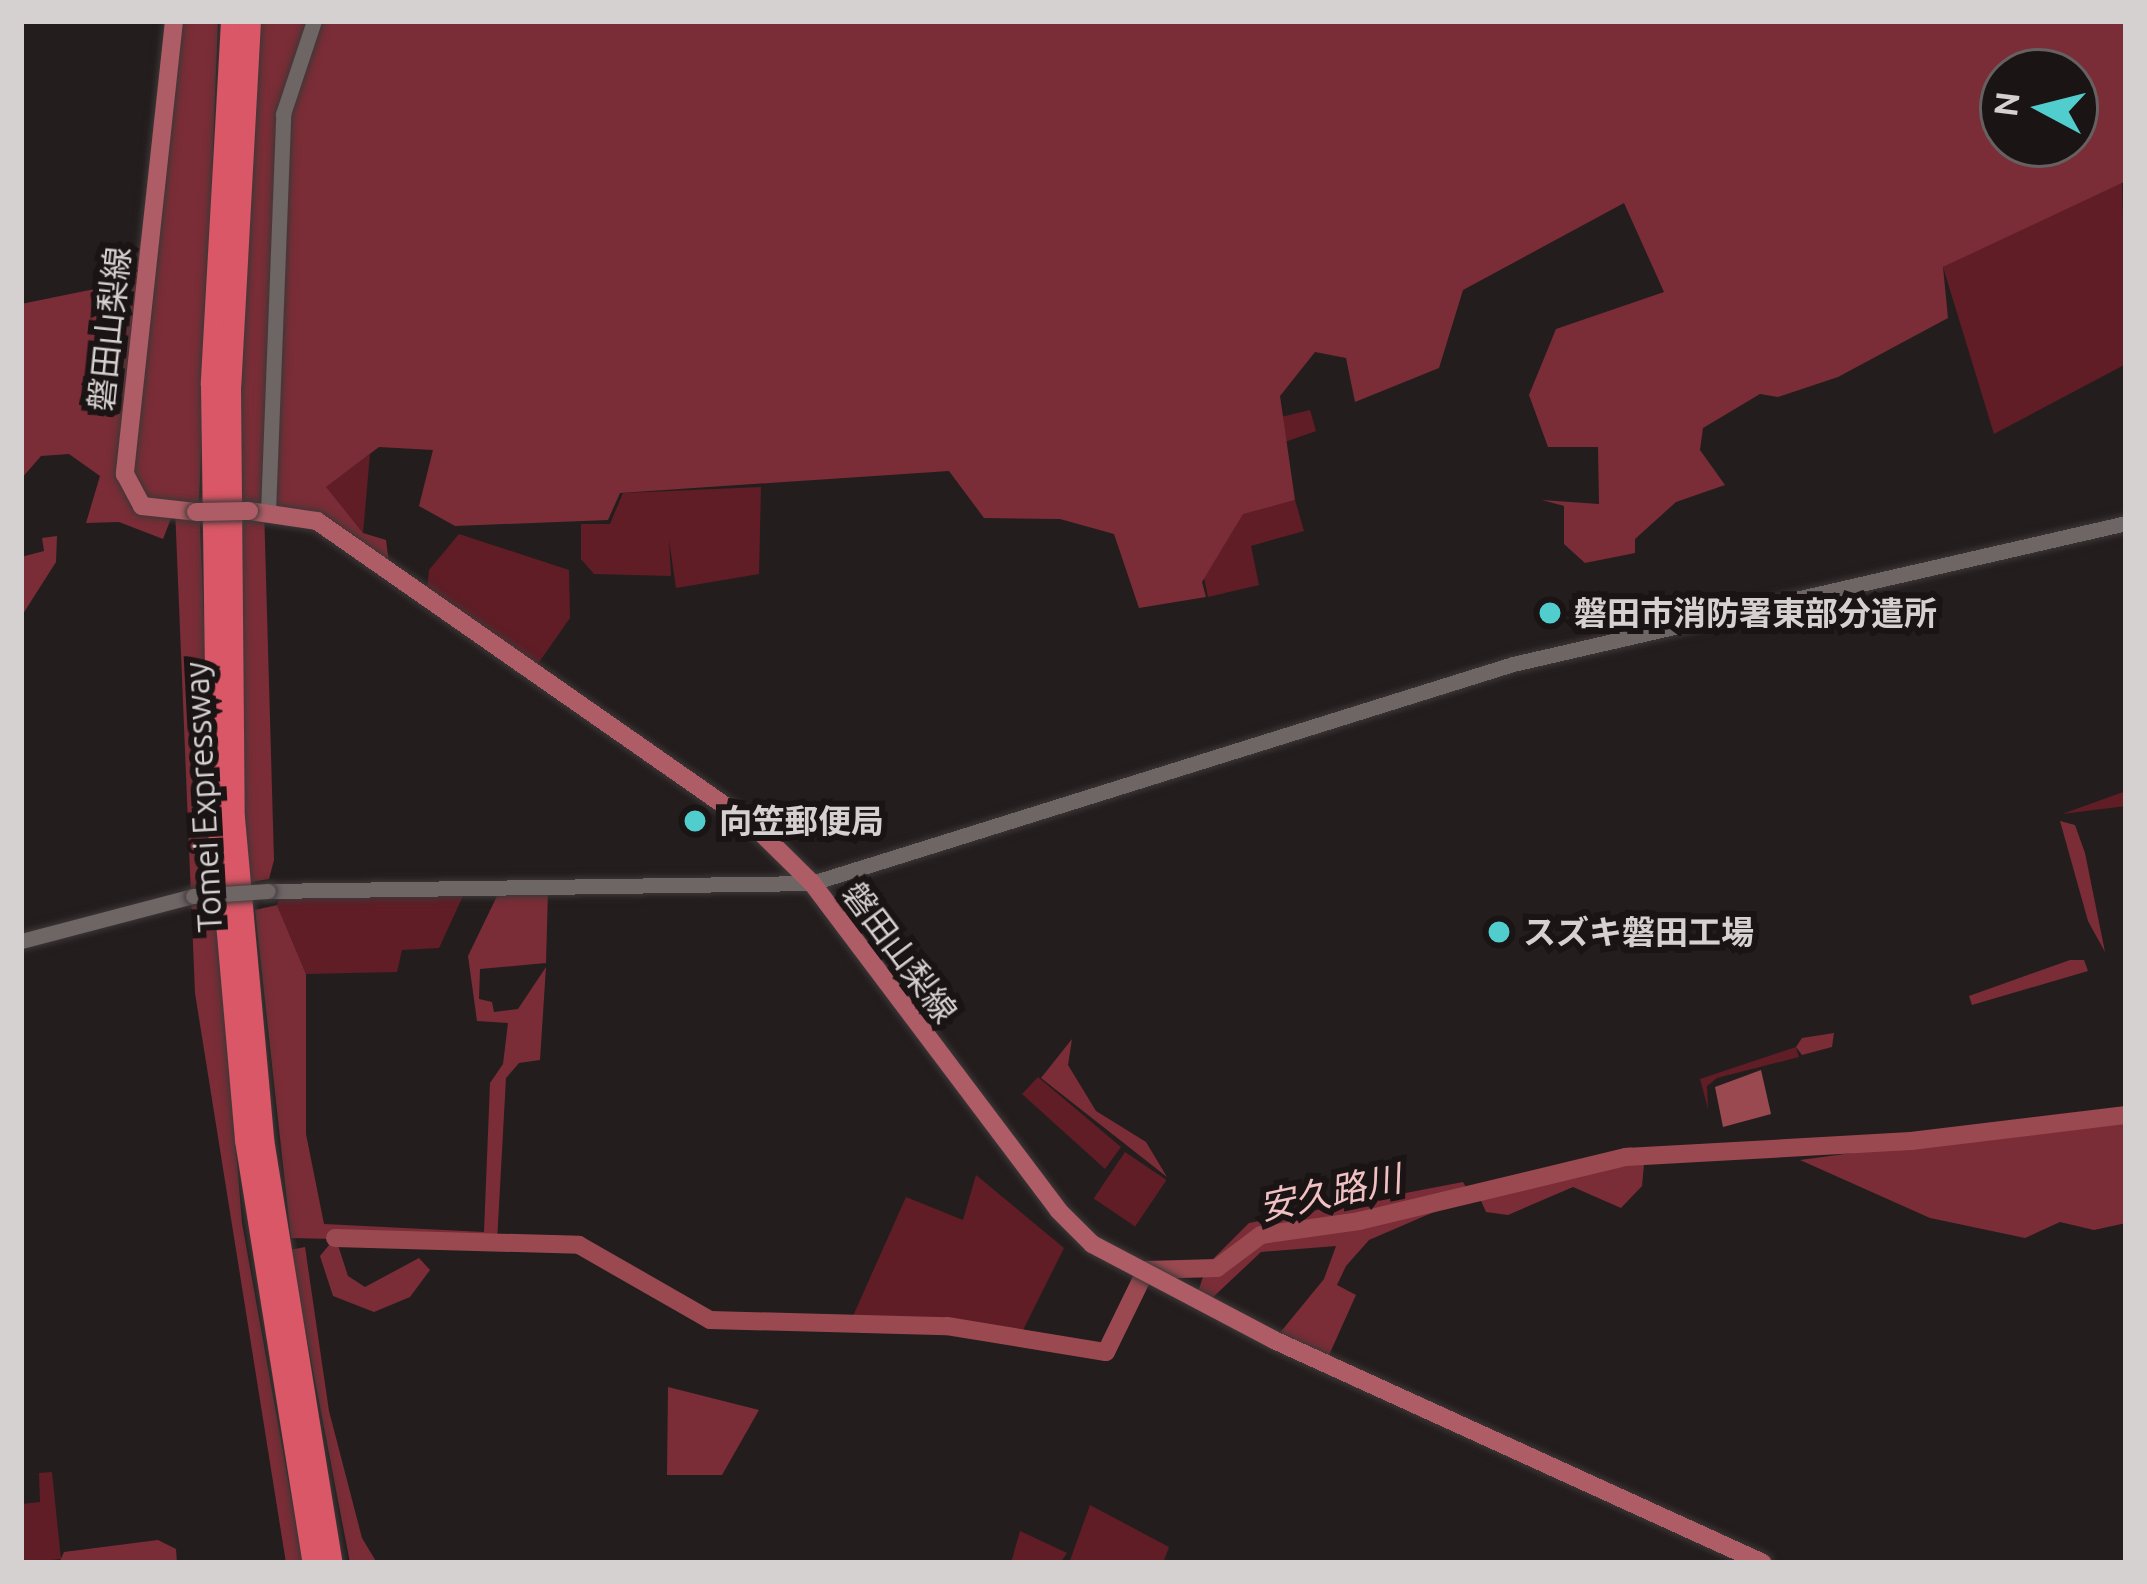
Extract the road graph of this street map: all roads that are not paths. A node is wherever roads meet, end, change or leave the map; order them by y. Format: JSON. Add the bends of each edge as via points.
{"nodes":[{"id":1,"x":231,"y":21,"type":"edge"},
{"id":2,"x":250,"y":21,"type":"edge"},
{"id":3,"x":314,"y":21,"type":"edge"},
{"id":4,"x":172,"y":25,"type":"edge"},
{"id":5,"x":258,"y":512,"type":"junction"},
{"id":6,"x":2126,"y":523,"type":"edge"},
{"id":7,"x":812,"y":883,"type":"junction"},
{"id":8,"x":21,"y":941,"type":"edge"},
{"id":9,"x":313,"y":1563,"type":"edge"},
{"id":10,"x":332,"y":1563,"type":"edge"},
{"id":11,"x":1763,"y":1563,"type":"edge"}],
"edges":[{"from":1,"to":9,"type":"highway","name":"Tomei Expressway","via":[[211,384],[218,819],[245,1140]]},
{"from":2,"to":10,"type":"highway","name":"Tomei Expressway","via":[[230,385],[234,818],[263,1138]]},
{"from":3,"to":5,"type":"street","via":[[283,114]]},
{"from":4,"to":5,"type":"main road","name":"磐田山梨線","bridge":true,"via":[[125,474],[142,506]]},
{"from":5,"to":7,"type":"main road","name":"磐田山梨線","via":[[315,520],[386,567],[754,826]]},
{"from":6,"to":7,"type":"street","via":[[1513,664]]},
{"from":7,"to":8,"type":"street","bridge":true,"via":[[193,896]]},
{"from":7,"to":11,"type":"main road","name":"磐田山梨線","via":[[1058,1210],[1092,1244],[1274,1340]]}]}
